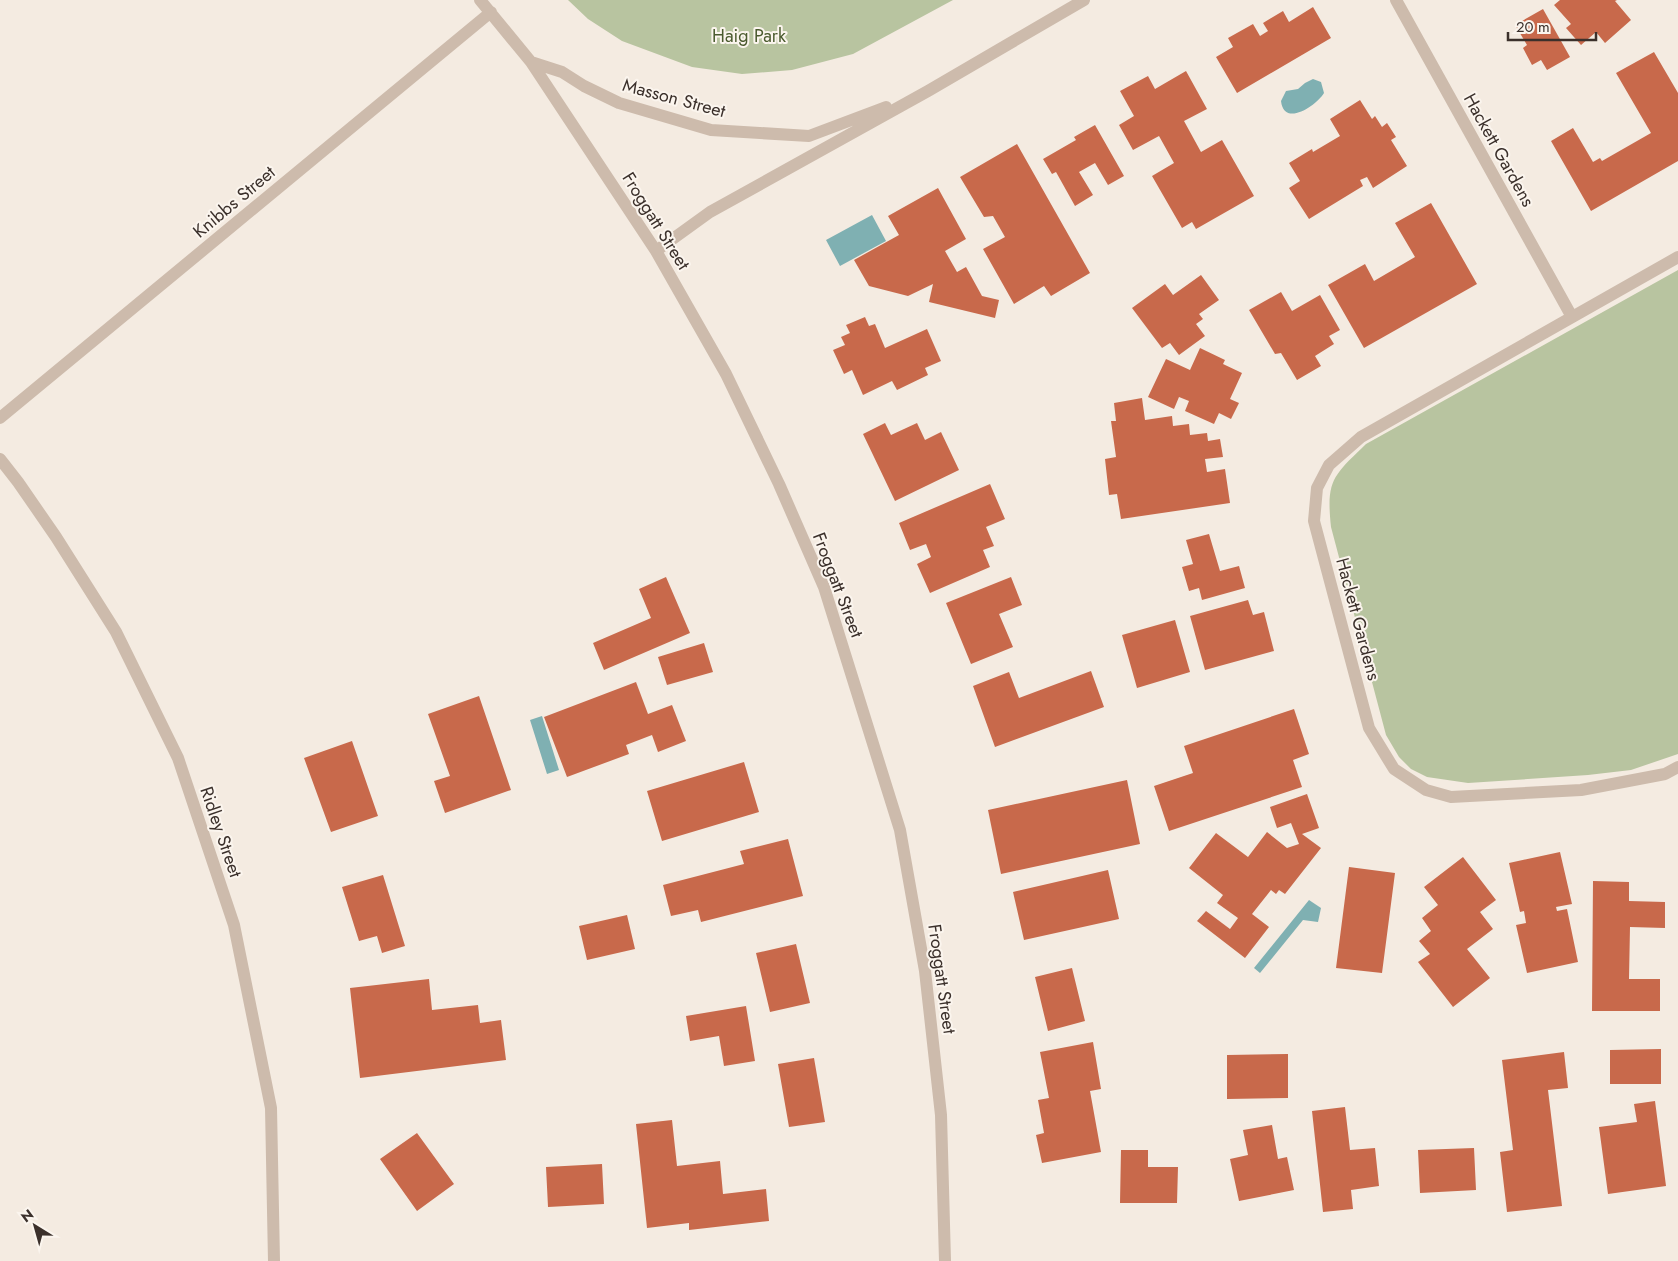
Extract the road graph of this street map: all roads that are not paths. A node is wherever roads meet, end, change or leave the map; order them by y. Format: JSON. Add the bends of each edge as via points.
{"nodes":[{"id":1,"x":480,"y":0,"type":"edge"},
{"id":2,"x":1084,"y":0,"type":"edge"},
{"id":3,"x":1396,"y":0,"type":"edge"},
{"id":4,"x":490,"y":12,"type":"junction"},
{"id":5,"x":532,"y":62,"type":"junction"},
{"id":6,"x":928,"y":91,"type":"junction"},
{"id":7,"x":656,"y":251,"type":"junction"},
{"id":8,"x":1678,"y":257,"type":"edge"},
{"id":9,"x":1572,"y":317,"type":"junction"},
{"id":10,"x":0,"y":418,"type":"edge"},
{"id":11,"x":0,"y":460,"type":"edge"},
{"id":12,"x":1678,"y":767,"type":"edge"},
{"id":13,"x":274,"y":1261,"type":"edge"},
{"id":14,"x":945,"y":1261,"type":"edge"}],
"edges":[{"from":1,"to":4,"type":"street","name":"Froggatt Street"},
{"from":2,"to":6,"type":"street","name":"Masson Street"},
{"from":3,"to":9,"type":"street","name":"Hackett Gardens"},
{"from":4,"to":5,"type":"street","name":"Froggatt Street"},
{"from":4,"to":10,"type":"street","name":"Knibbs Street"},
{"from":5,"to":6,"type":"street","name":"Masson Street","via":[[562,72],[619,103],[711,130],[809,136]]},
{"from":5,"to":7,"type":"street","name":"Froggatt Street"},
{"from":6,"to":7,"type":"street","name":"Masson Street","via":[[710,212]]},
{"from":7,"to":14,"type":"street","name":"Froggatt Street","via":[[726,374],[824,587],[900,830],[925,970],[941,1114]]},
{"from":8,"to":9,"type":"street","name":"Hackett Gardens"},
{"from":9,"to":12,"type":"street","name":"Hackett Gardens","via":[[1361,437],[1329,465],[1318,488],[1314,521],[1369,728],[1394,769],[1426,790],[1450,797],[1580,790],[1665,774]]},
{"from":11,"to":13,"type":"street","name":"Ridley Street","via":[[56,537],[116,632],[178,758],[234,924],[271,1108]]}]}
